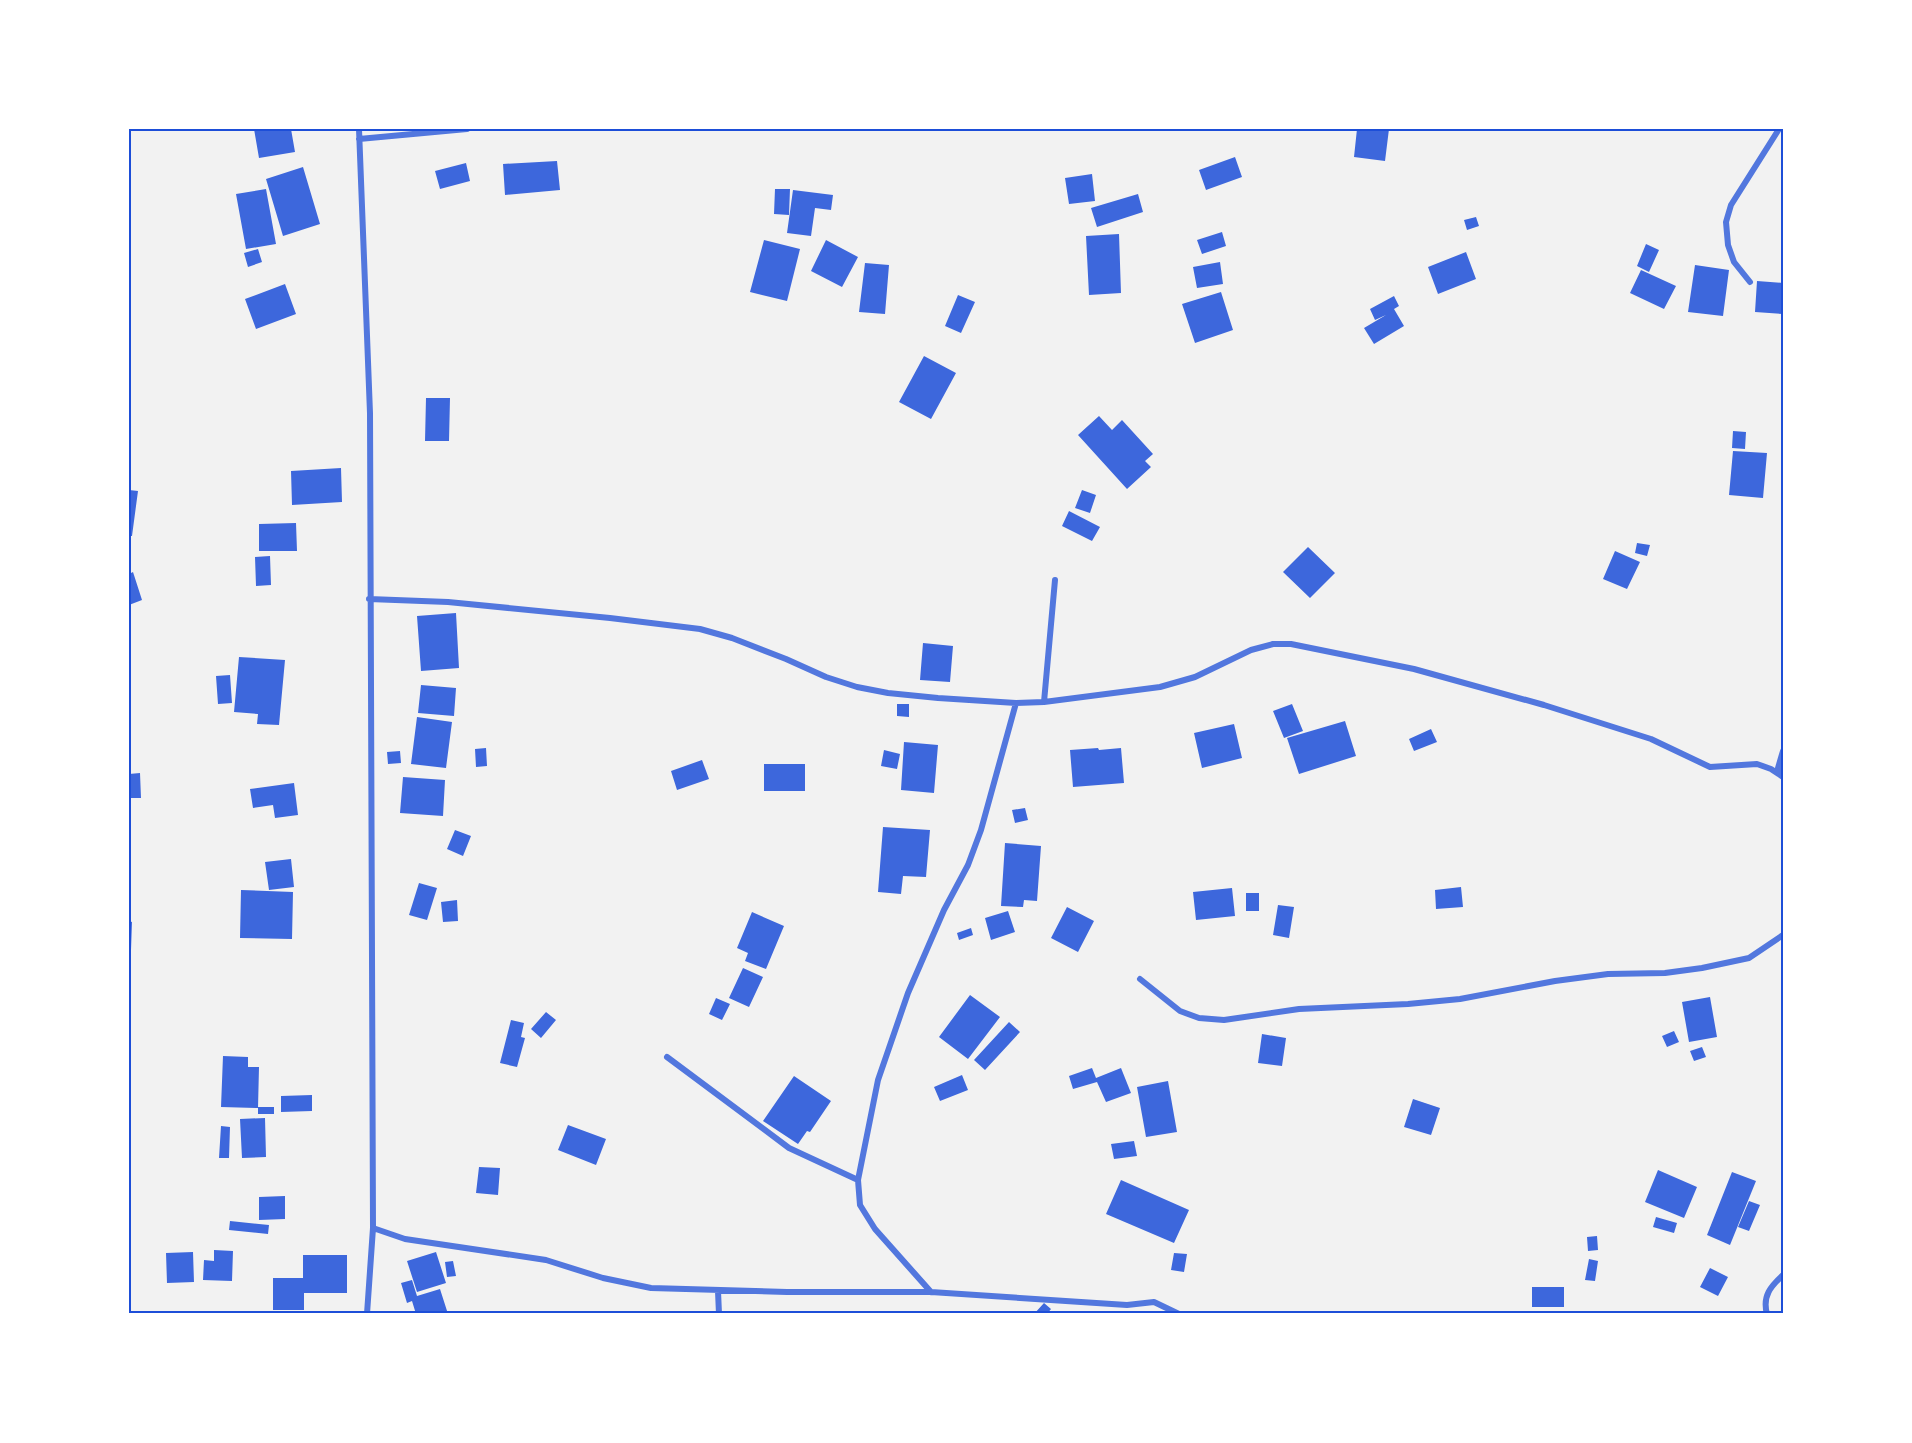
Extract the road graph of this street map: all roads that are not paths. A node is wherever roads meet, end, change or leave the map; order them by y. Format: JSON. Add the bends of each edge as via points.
{"nodes":[{"id":1,"x":359,"y":129,"type":"edge"},
{"id":2,"x":467,"y":129,"type":"edge"},
{"id":3,"x":1779,"y":129,"type":"edge"},
{"id":4,"x":359,"y":138,"type":"junction"},
{"id":5,"x":1750,"y":282,"type":"dead end"},
{"id":6,"x":1055,"y":580,"type":"dead end"},
{"id":7,"x":369,"y":599,"type":"junction"},
{"id":8,"x":1044,"y":702,"type":"junction"},
{"id":9,"x":1016,"y":703,"type":"junction"},
{"id":10,"x":1783,"y":751,"type":"edge"},
{"id":11,"x":1781,"y":775,"type":"edge"},
{"id":12,"x":1783,"y":934,"type":"edge"},
{"id":13,"x":1140,"y":979,"type":"dead end"},
{"id":14,"x":667,"y":1057,"type":"dead end"},
{"id":15,"x":858,"y":1180,"type":"junction"},
{"id":16,"x":373,"y":1228,"type":"junction"},
{"id":17,"x":1783,"y":1275,"type":"edge"},
{"id":18,"x":718,"y":1291,"type":"junction"},
{"id":19,"x":931,"y":1292,"type":"junction"},
{"id":20,"x":367,"y":1314,"type":"edge"},
{"id":21,"x":719,"y":1314,"type":"edge"},
{"id":22,"x":1179,"y":1314,"type":"edge"},
{"id":23,"x":1767,"y":1314,"type":"edge"}],
"edges":[{"from":1,"to":4,"type":"street"},
{"from":2,"to":4,"type":"street"},
{"from":3,"to":5,"type":"street","via":[[1731,205],[1726,222],[1734,262]]},
{"from":4,"to":7,"type":"street","via":[[370,413]]},
{"from":6,"to":8,"type":"street"},
{"from":7,"to":9,"type":"street","via":[[448,602],[700,629],[857,687]]},
{"from":7,"to":16,"type":"street"},
{"from":8,"to":9,"type":"street"},
{"from":8,"to":11,"type":"street","via":[[1160,687],[1195,677],[1251,650],[1291,644],[1414,669],[1544,705],[1651,739],[1710,767],[1757,764]]},
{"from":9,"to":15,"type":"street","via":[[978,839],[908,993],[878,1080]]},
{"from":10,"to":11,"type":"street","via":[[1778,768]]},
{"from":12,"to":13,"type":"street","via":[[1749,958],[1702,968],[1608,974],[1460,999],[1299,1009],[1224,1020],[1199,1018],[1180,1011]]},
{"from":14,"to":15,"type":"street","via":[[789,1148]]},
{"from":15,"to":19,"type":"street","via":[[860,1205],[875,1229]]},
{"from":16,"to":18,"type":"street","via":[[405,1239],[546,1260],[651,1288]]},
{"from":16,"to":20,"type":"street"},
{"from":17,"to":23,"type":"street","via":[[1768,1289]]},
{"from":18,"to":19,"type":"street"},
{"from":18,"to":21,"type":"street"},
{"from":19,"to":22,"type":"street","via":[[1127,1305],[1154,1302]]}]}
